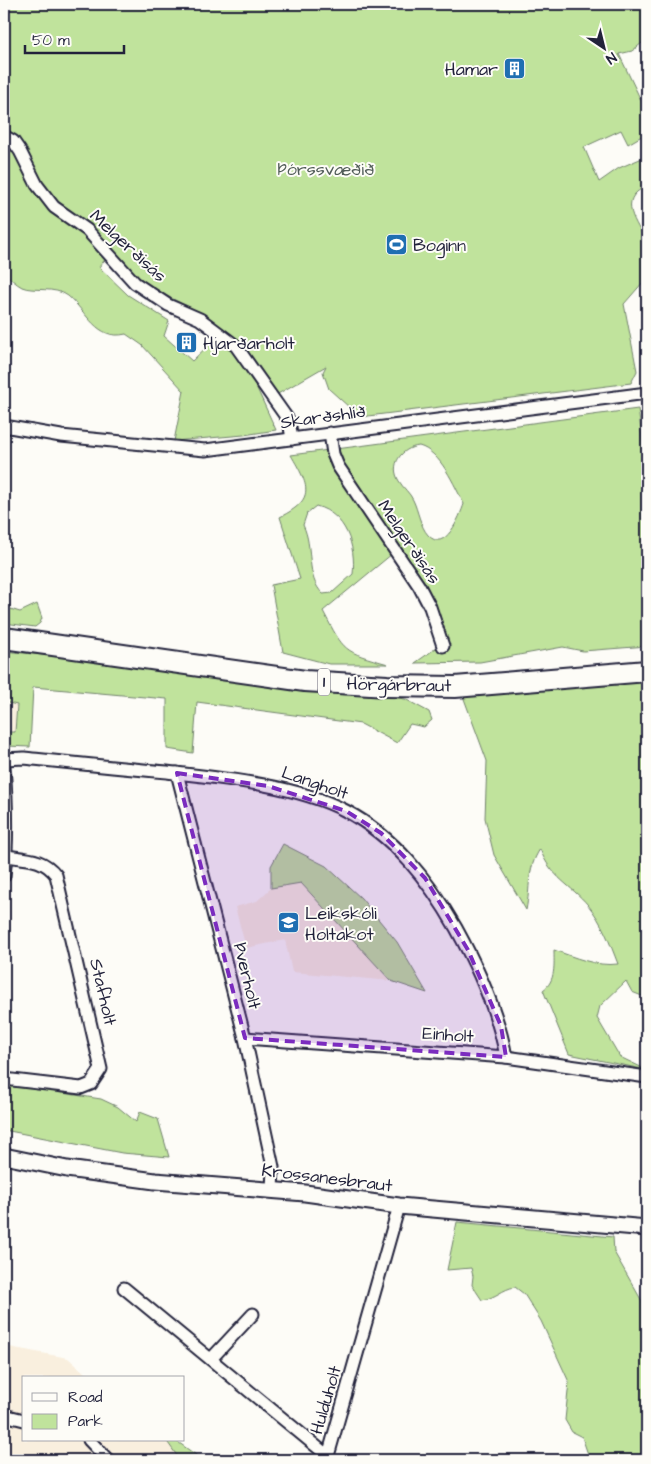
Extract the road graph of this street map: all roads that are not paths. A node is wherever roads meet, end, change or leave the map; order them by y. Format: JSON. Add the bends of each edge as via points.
{"nodes":[{"id":1,"x":4,"y":136,"type":"edge"},
{"id":2,"x":647,"y":393,"type":"edge"},
{"id":3,"x":4,"y":426,"type":"edge"},
{"id":4,"x":330,"y":433,"type":"junction"},
{"id":5,"x":292,"y":439,"type":"junction"},
{"id":6,"x":4,"y":638,"type":"edge"},
{"id":7,"x":443,"y":646,"type":"dead end"},
{"id":8,"x":647,"y":672,"type":"edge"},
{"id":9,"x":4,"y":759,"type":"edge"},
{"id":10,"x":4,"y":767,"type":"edge"},
{"id":11,"x":177,"y":774,"type":"junction"},
{"id":12,"x":6,"y":856,"type":"junction"},
{"id":13,"x":4,"y":876,"type":"edge"},
{"id":14,"x":245,"y":1038,"type":"junction"},
{"id":15,"x":506,"y":1057,"type":"junction"},
{"id":16,"x":647,"y":1078,"type":"edge"},
{"id":17,"x":4,"y":1079,"type":"edge"},
{"id":18,"x":4,"y":1156,"type":"edge"},
{"id":19,"x":272,"y":1190,"type":"junction"},
{"id":20,"x":398,"y":1206,"type":"junction"},
{"id":21,"x":647,"y":1228,"type":"edge"},
{"id":22,"x":124,"y":1288,"type":"dead end"},
{"id":23,"x":253,"y":1314,"type":"dead end"},
{"id":24,"x":211,"y":1359,"type":"junction"},
{"id":25,"x":4,"y":1415,"type":"edge"},
{"id":26,"x":22,"y":1420,"type":"edge"},
{"id":27,"x":91,"y":1442,"type":"edge"},
{"id":28,"x":108,"y":1460,"type":"edge"}],
"edges":[{"from":1,"to":5,"type":"street","name":"Melgerðisás","via":[[20,150],[37,185],[54,207],[87,230],[135,283],[200,319],[236,346],[289,421]]},
{"from":2,"to":4,"type":"street","name":"Skarðshlíð"},
{"from":3,"to":5,"type":"street","name":"Skarðshlíð","via":[[61,436],[205,450]]},
{"from":4,"to":5,"type":"street","name":"Skarðshlíð"},
{"from":4,"to":7,"type":"street","name":"Melgerðisás","via":[[338,466],[419,586]]},
{"from":6,"to":8,"type":"highway","name":"Hörgárbraut","number":"1","via":[[305,681],[387,686],[455,687]]},
{"from":9,"to":11,"type":"street","name":"Langholt","via":[[24,758]]},
{"from":10,"to":12,"type":"street"},
{"from":11,"to":14,"type":"street","name":"Þverholt"},
{"from":11,"to":15,"type":"street","name":"Langholt","via":[[225,778],[314,798],[346,811],[381,833],[425,878],[468,950],[501,1026]]},
{"from":12,"to":13,"type":"street"},
{"from":12,"to":17,"type":"street","name":"Stafholt","via":[[36,860],[48,865],[56,875],[101,1069],[91,1084],[81,1088]]},
{"from":14,"to":15,"type":"street","name":"Einholt"},
{"from":14,"to":19,"type":"street","name":"Þverholt","via":[[273,1167]]},
{"from":15,"to":16,"type":"street","name":"Einholt"},
{"from":18,"to":19,"type":"street","name":"Krossanesbraut","via":[[155,1182]]},
{"from":19,"to":20,"type":"street","name":"Krossanesbraut"},
{"from":20,"to":21,"type":"street","name":"Krossanesbraut"},
{"from":20,"to":24,"type":"street","name":"Hulduholt","via":[[328,1456]]},
{"from":22,"to":24,"type":"street","name":"Hulduholt"},
{"from":23,"to":24,"type":"street"},
{"from":25,"to":26,"type":"street"},
{"from":27,"to":28,"type":"street"}]}
